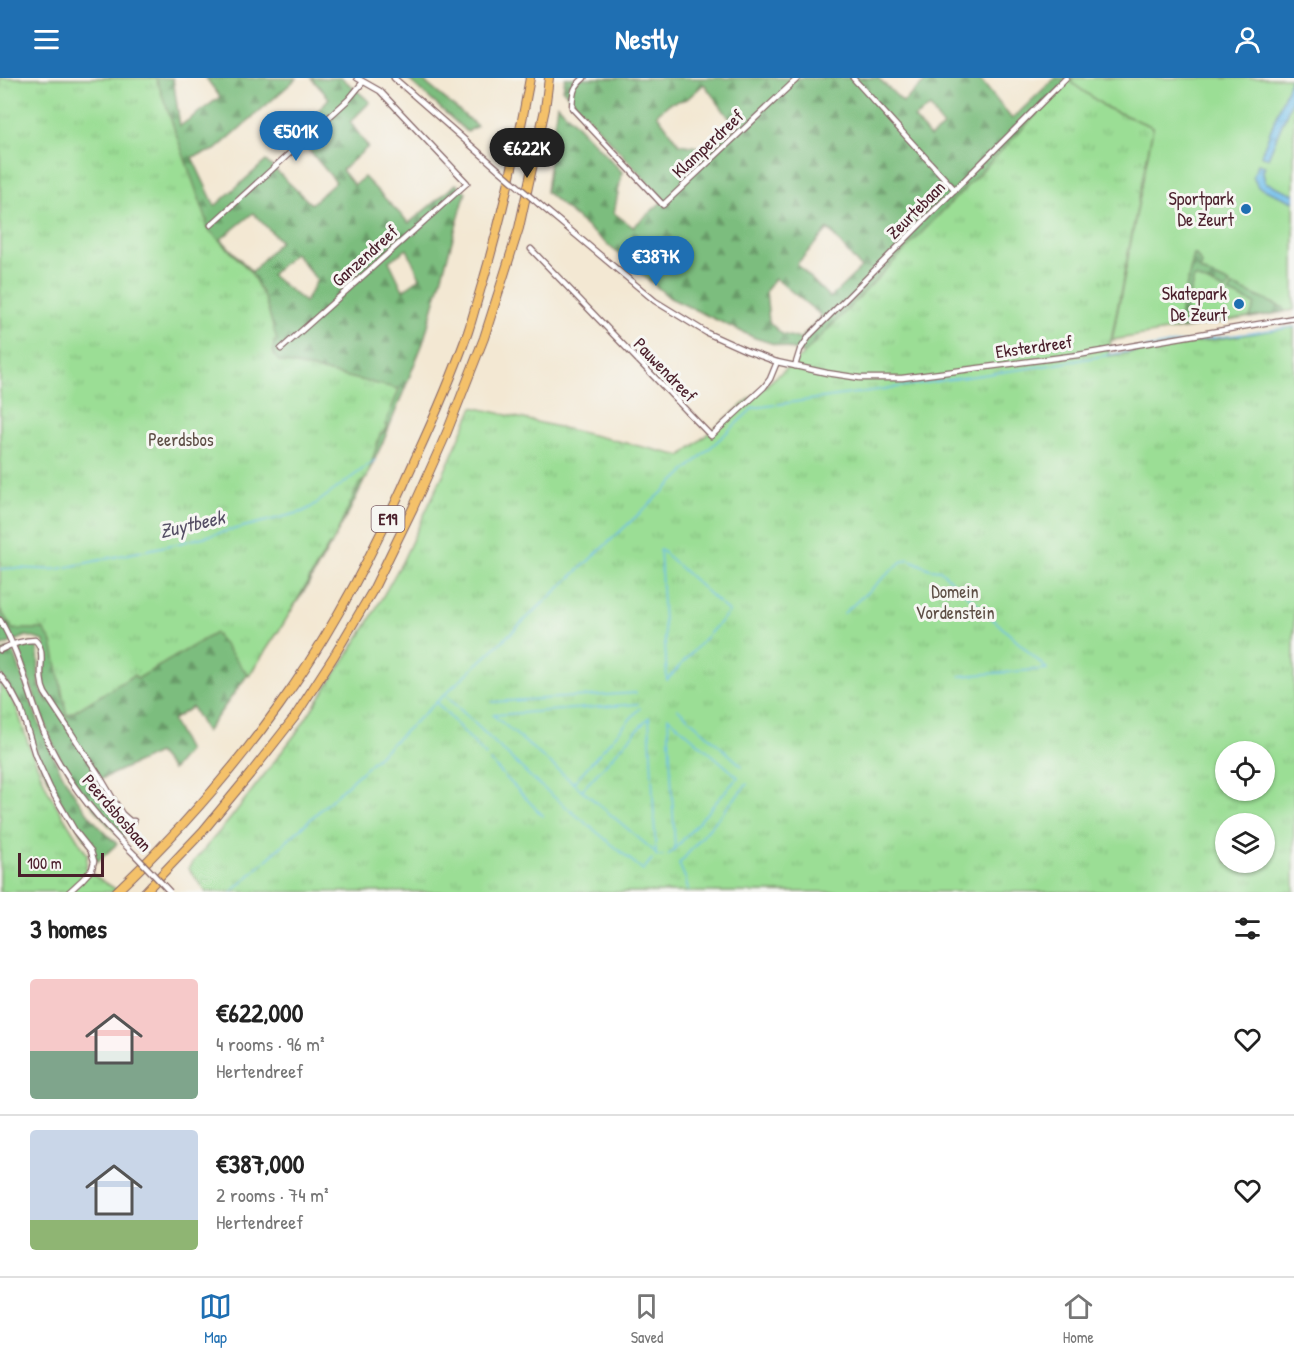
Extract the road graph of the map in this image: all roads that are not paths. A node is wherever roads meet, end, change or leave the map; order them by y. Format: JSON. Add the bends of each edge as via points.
{"nodes":[{"id":1,"x":357,"y":78,"type":"edge"},
{"id":2,"x":394,"y":78,"type":"edge"},
{"id":3,"x":530,"y":78,"type":"edge"},
{"id":4,"x":549,"y":78,"type":"edge"},
{"id":5,"x":584,"y":78,"type":"edge"},
{"id":6,"x":798,"y":78,"type":"edge"},
{"id":7,"x":853,"y":78,"type":"edge"},
{"id":8,"x":1066,"y":78,"type":"edge"},
{"id":9,"x":363,"y":82,"type":"junction"},
{"id":10,"x":955,"y":190,"type":"junction"},
{"id":11,"x":211,"y":225,"type":"dead end"},
{"id":12,"x":531,"y":249,"type":"dead end"},
{"id":13,"x":1294,"y":318,"type":"edge"},
{"id":14,"x":281,"y":349,"type":"dead end"},
{"id":15,"x":777,"y":362,"type":"junction"},
{"id":16,"x":795,"y":366,"type":"junction"},
{"id":17,"x":0,"y":620,"type":"edge"},
{"id":18,"x":14,"y":645,"type":"junction"},
{"id":19,"x":0,"y":650,"type":"edge"},
{"id":20,"x":0,"y":675,"type":"edge"},
{"id":21,"x":134,"y":821,"type":"dead end"},
{"id":22,"x":69,"y":892,"type":"edge"},
{"id":23,"x":116,"y":892,"type":"edge"},
{"id":24,"x":145,"y":892,"type":"edge"},
{"id":25,"x":171,"y":892,"type":"edge"}],
"edges":[{"from":1,"to":9,"type":"street"},
{"from":2,"to":15,"type":"street","name":"Eksterdreef","bridge":true,"via":[[655,301],[706,333]]},
{"from":3,"to":23,"type":"highway","number":"E19","via":[[500,222],[468,332],[397,502],[357,580],[280,706],[189,817]]},
{"from":4,"to":24,"type":"highway","number":"E19","via":[[519,228],[484,338],[447,432],[378,580],[294,718],[223,806]]},
{"from":5,"to":6,"type":"street","name":"Klamperdreef","via":[[575,85],[572,108],[663,205]]},
{"from":7,"to":10,"type":"street"},
{"from":8,"to":10,"type":"street","name":"Zeurtebaan"},
{"from":9,"to":11,"type":"street"},
{"from":9,"to":14,"type":"street","name":"Ganzendreef","via":[[380,91],[467,183]]},
{"from":10,"to":16,"type":"street","name":"Zeurtebaan","via":[[810,335]]},
{"from":12,"to":15,"type":"street","name":"Pauwendreef","via":[[711,436],[764,387]]},
{"from":13,"to":16,"type":"street","name":"Eksterdreef","via":[[1077,356],[902,378],[860,378]]},
{"from":15,"to":16,"type":"street","name":"Eksterdreef"},
{"from":17,"to":18,"type":"street","name":"Peerdsbosbaan"},
{"from":18,"to":19,"type":"street","name":"Peerdsbosbaan"},
{"from":18,"to":21,"type":"street","name":"Peerdsbosbaan","via":[[28,640],[40,644],[45,693],[122,814]]},
{"from":18,"to":25,"type":"street","name":"Peerdsbosbaan","bridge":true,"via":[[49,743],[61,765],[114,835]]},
{"from":20,"to":22,"type":"street","name":"Peerdsbosbaan","via":[[21,709],[50,789],[94,861],[92,869]]}]}
